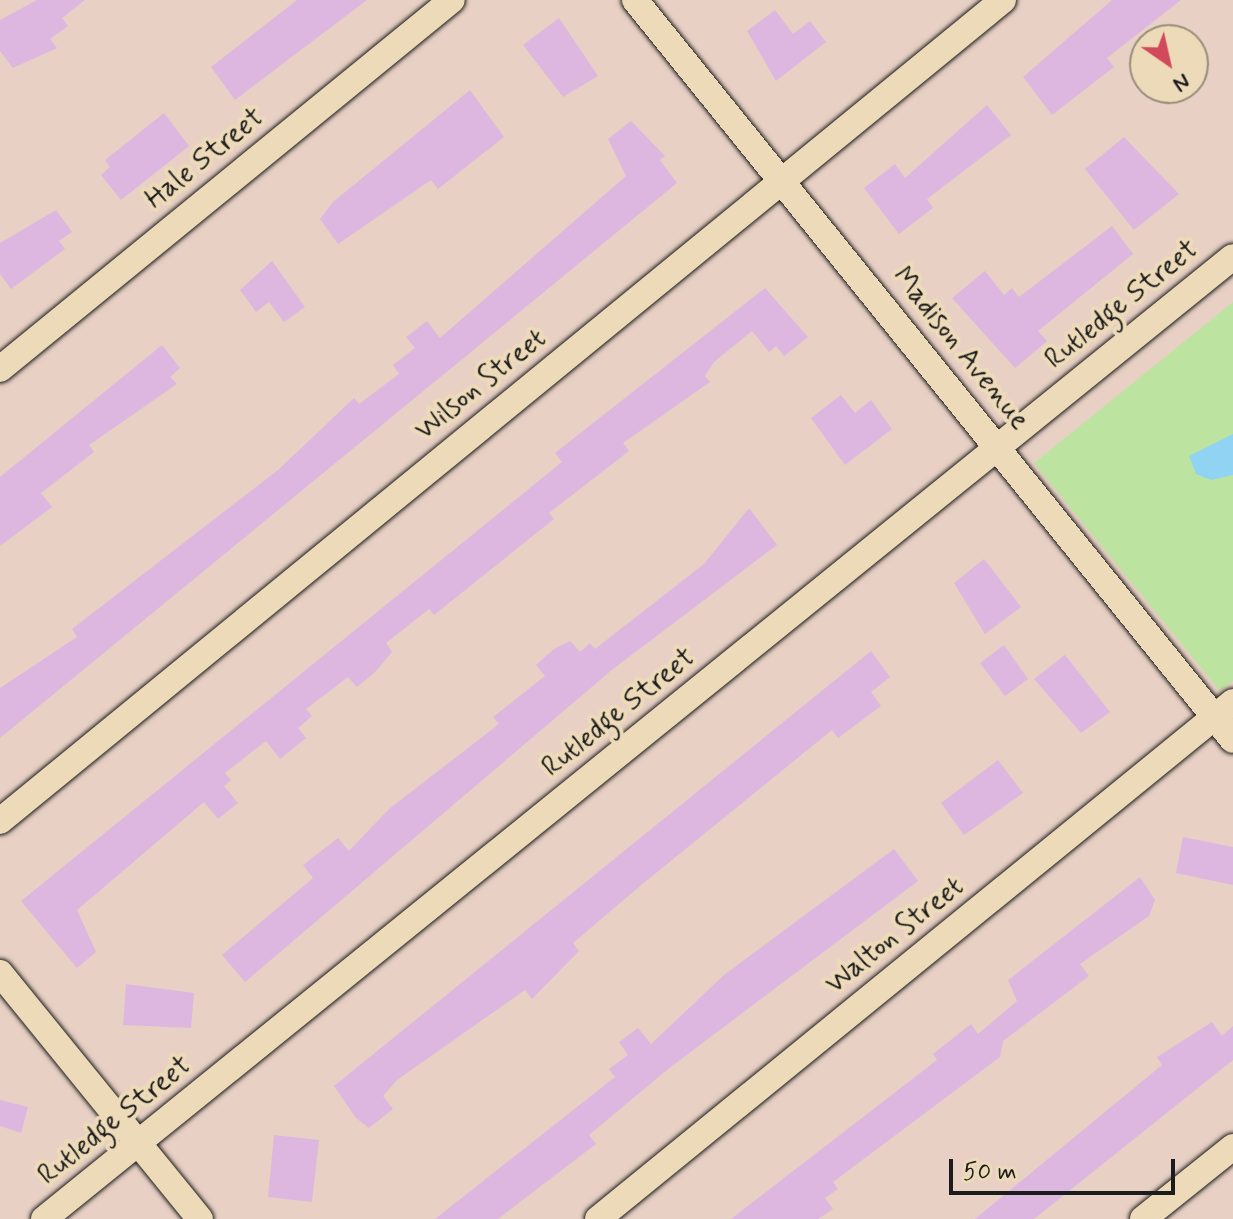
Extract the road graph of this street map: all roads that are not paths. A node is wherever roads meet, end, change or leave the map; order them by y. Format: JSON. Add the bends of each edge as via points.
{"nodes":[{"id":1,"x":452,"y":0,"type":"edge"},
{"id":2,"x":635,"y":0,"type":"edge"},
{"id":3,"x":1003,"y":0,"type":"edge"},
{"id":4,"x":781,"y":180,"type":"junction"},
{"id":5,"x":1233,"y":257,"type":"edge"},
{"id":6,"x":0,"y":369,"type":"edge"},
{"id":7,"x":998,"y":447,"type":"junction"},
{"id":8,"x":1224,"y":710,"type":"edge"},
{"id":9,"x":1233,"y":740,"type":"edge"},
{"id":10,"x":0,"y":821,"type":"edge"},
{"id":11,"x":0,"y":973,"type":"edge"},
{"id":12,"x":137,"y":1143,"type":"junction"},
{"id":13,"x":1233,"y":1147,"type":"edge"},
{"id":14,"x":44,"y":1219,"type":"edge"},
{"id":15,"x":200,"y":1219,"type":"edge"},
{"id":16,"x":598,"y":1219,"type":"edge"},
{"id":17,"x":1143,"y":1219,"type":"edge"}],
"edges":[{"from":1,"to":6,"type":"street","name":"Hale Street"},
{"from":2,"to":4,"type":"street","name":"Madison Avenue"},
{"from":3,"to":4,"type":"street","name":"Wilson Street"},
{"from":4,"to":7,"type":"street","name":"Madison Avenue"},
{"from":4,"to":10,"type":"street","name":"Wilson Street"},
{"from":5,"to":7,"type":"street","name":"Rutledge Street"},
{"from":7,"to":8,"type":"street","name":"Madison Avenue"},
{"from":7,"to":12,"type":"street","name":"Rutledge Street"},
{"from":8,"to":9,"type":"street","name":"Madison Avenue"},
{"from":8,"to":16,"type":"street","name":"Walton Street"},
{"from":11,"to":12,"type":"street"},
{"from":12,"to":14,"type":"street","name":"Rutledge Street"},
{"from":12,"to":15,"type":"street"},
{"from":13,"to":17,"type":"street"}]}
